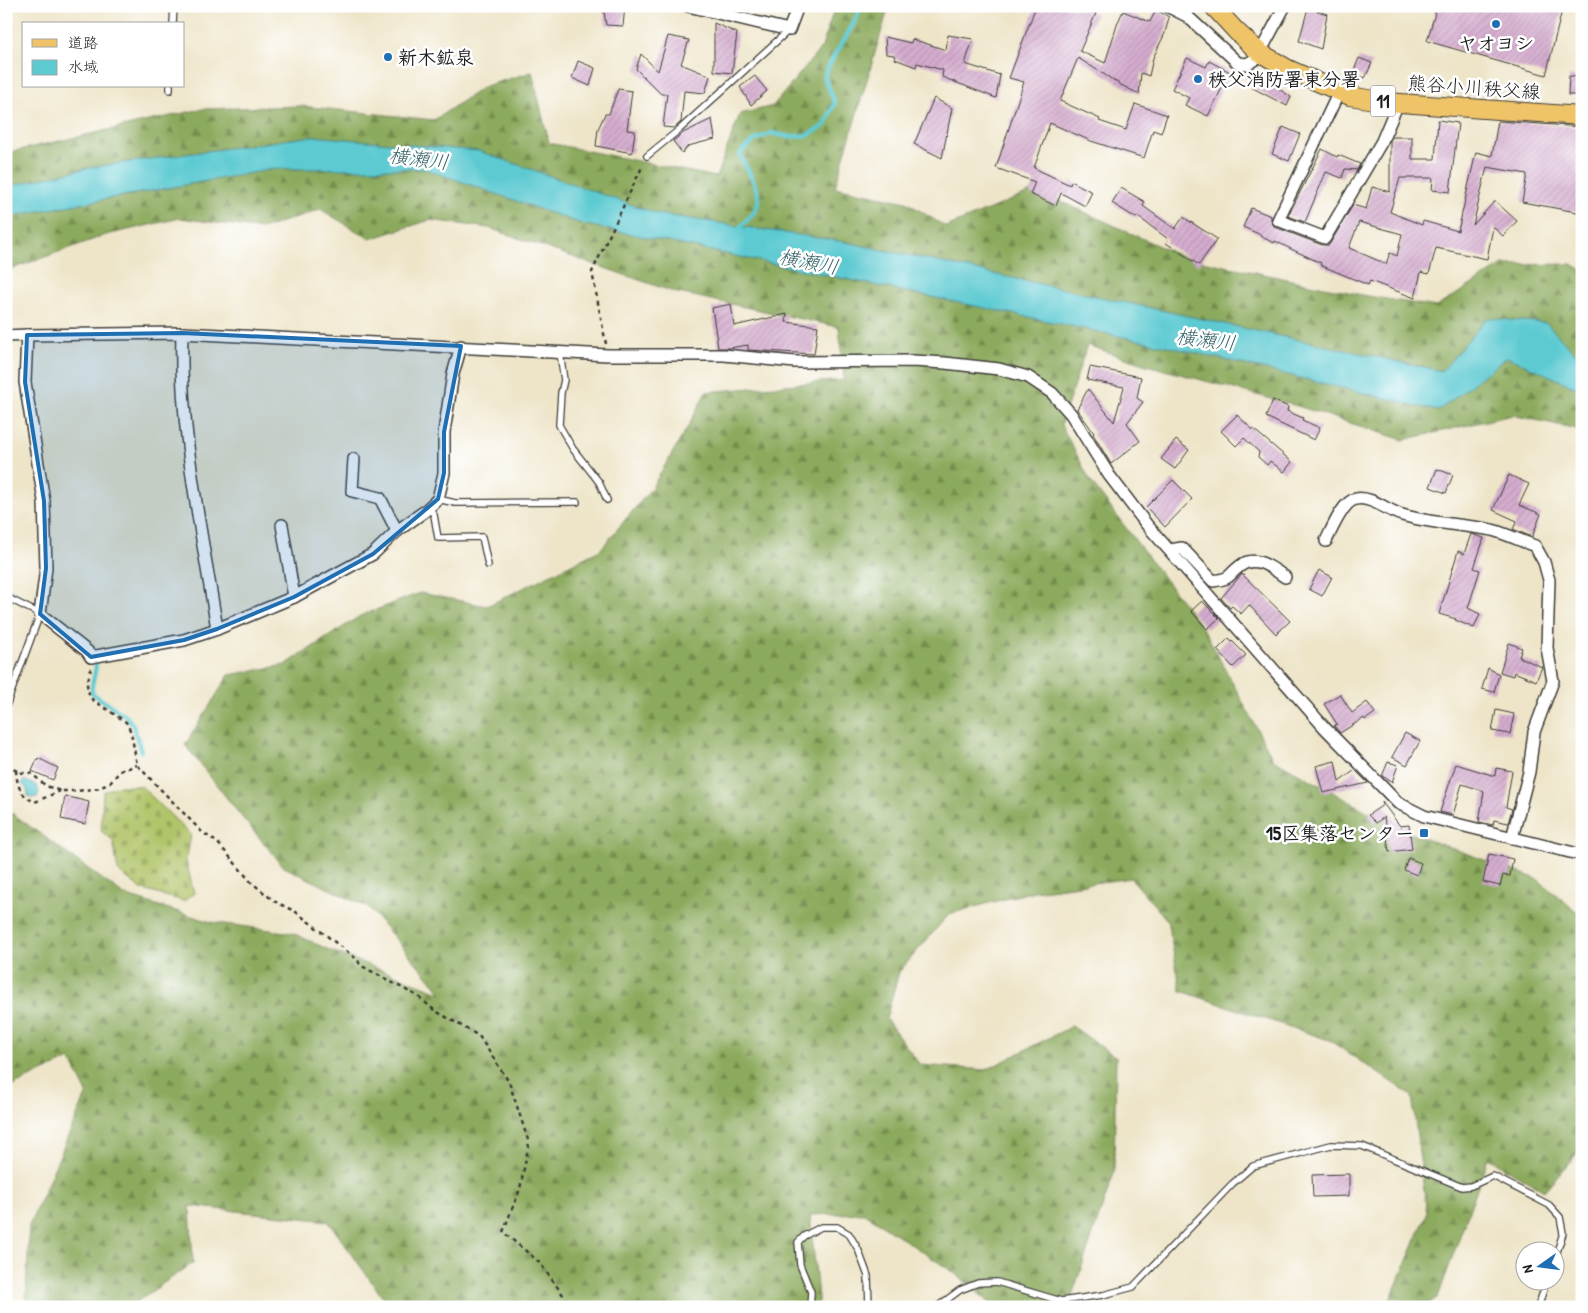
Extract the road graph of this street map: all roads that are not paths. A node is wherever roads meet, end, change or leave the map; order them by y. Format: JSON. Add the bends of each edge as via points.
{"nodes":[{"id":1,"x":174,"y":6,"type":"edge"},
{"id":2,"x":688,"y":6,"type":"edge"},
{"id":3,"x":798,"y":6,"type":"edge"},
{"id":4,"x":1168,"y":6,"type":"edge"},
{"id":5,"x":1213,"y":6,"type":"edge"},
{"id":6,"x":1285,"y":6,"type":"edge"},
{"id":7,"x":173,"y":22,"type":"edge"},
{"id":8,"x":789,"y":30,"type":"junction"},
{"id":9,"x":1259,"y":52,"type":"junction"},
{"id":10,"x":1339,"y":92,"type":"junction"},
{"id":11,"x":1398,"y":103,"type":"junction"},
{"id":12,"x":1582,"y":116,"type":"edge"},
{"id":13,"x":648,"y":156,"type":"road end"},
{"id":14,"x":182,"y":333,"type":"junction"},
{"id":15,"x":27,"y":335,"type":"junction"},
{"id":16,"x":6,"y":336,"type":"edge"},
{"id":17,"x":462,"y":346,"type":"junction"},
{"id":18,"x":560,"y":353,"type":"junction"},
{"id":19,"x":354,"y":459,"type":"dead end"},
{"id":20,"x":438,"y":499,"type":"junction"},
{"id":21,"x":607,"y":500,"type":"dead end"},
{"id":22,"x":577,"y":502,"type":"dead end"},
{"id":23,"x":429,"y":508,"type":"junction"},
{"id":24,"x":282,"y":525,"type":"dead end"},
{"id":25,"x":397,"y":531,"type":"junction"},
{"id":26,"x":1326,"y":541,"type":"dead end"},
{"id":27,"x":1170,"y":550,"type":"junction"},
{"id":28,"x":488,"y":564,"type":"dead end"},
{"id":29,"x":1285,"y":577,"type":"dead end"},
{"id":30,"x":6,"y":597,"type":"edge"},
{"id":31,"x":294,"y":597,"type":"junction"},
{"id":32,"x":40,"y":614,"type":"junction"},
{"id":33,"x":217,"y":629,"type":"junction"},
{"id":34,"x":6,"y":706,"type":"edge"},
{"id":35,"x":1512,"y":838,"type":"junction"},
{"id":36,"x":1582,"y":855,"type":"edge"},
{"id":37,"x":1561,"y":1240,"type":"edge"},
{"id":38,"x":1544,"y":1290,"type":"edge"},
{"id":39,"x":810,"y":1307,"type":"edge"},
{"id":40,"x":869,"y":1307,"type":"edge"},
{"id":41,"x":938,"y":1307,"type":"edge"},
{"id":42,"x":1538,"y":1307,"type":"edge"}],
"edges":[{"from":1,"to":7,"type":"lane"},
{"from":2,"to":8,"type":"street"},
{"from":3,"to":8,"type":"street"},
{"from":4,"to":9,"type":"street","via":[[1187,16],[1238,63],[1247,64],[1257,58]]},
{"from":5,"to":9,"type":"main road","name":"熊谷小川秩父線","number":"11"},
{"from":6,"to":9,"type":"street"},
{"from":8,"to":13,"type":"lane"},
{"from":9,"to":10,"type":"main road","name":"熊谷小川秩父線","number":"11"},
{"from":10,"to":11,"type":"main road","name":"熊谷小川秩父線","number":"11"},
{"from":10,"to":11,"type":"street","via":[[1278,220],[1325,238],[1382,141]]},
{"from":11,"to":12,"type":"main road","name":"熊谷小川秩父線","number":"11"},
{"from":14,"to":15,"type":"street"},
{"from":14,"to":17,"type":"street"},
{"from":14,"to":33,"type":"street","via":[[185,418]]},
{"from":15,"to":16,"type":"street"},
{"from":15,"to":32,"type":"street","via":[[25,382],[44,501],[46,568]]},
{"from":17,"to":18,"type":"street"},
{"from":17,"to":20,"type":"street","via":[[453,374],[444,432],[444,473]]},
{"from":18,"to":21,"type":"lane","via":[[564,380],[559,425],[599,482]]},
{"from":18,"to":27,"type":"street","via":[[724,355],[795,362],[945,362],[999,369],[1028,377],[1052,393],[1071,414],[1110,475]]},
{"from":19,"to":25,"type":"street","via":[[352,491],[380,498]]},
{"from":20,"to":22,"type":"lane","via":[[456,503]]},
{"from":20,"to":23,"type":"street"},
{"from":23,"to":25,"type":"street"},
{"from":23,"to":28,"type":"lane","via":[[434,515],[438,538],[482,537]]},
{"from":24,"to":31,"type":"street"},
{"from":25,"to":31,"type":"street","via":[[373,554]]},
{"from":26,"to":35,"type":"street","via":[[1348,502],[1358,498],[1412,518],[1490,530],[1535,546],[1544,562],[1548,580],[1547,648],[1552,681],[1534,732],[1529,772]]},
{"from":27,"to":29,"type":"street","via":[[1182,548],[1213,581],[1228,579],[1241,565],[1255,561],[1265,563]]},
{"from":27,"to":35,"type":"street","via":[[1324,727],[1398,803],[1424,816]]},
{"from":30,"to":32,"type":"lane"},
{"from":31,"to":33,"type":"street"},
{"from":32,"to":33,"type":"street","via":[[91,657],[184,640]]},
{"from":32,"to":34,"type":"lane"},
{"from":35,"to":36,"type":"street"},
{"from":37,"to":41,"type":"lane","via":[[1560,1217],[1550,1205],[1493,1176],[1462,1187],[1362,1146],[1330,1145],[1254,1166],[1232,1184],[1133,1287],[1061,1301],[997,1282],[978,1283],[960,1290]]},
{"from":38,"to":42,"type":"lane"},
{"from":39,"to":40,"type":"lane","via":[[810,1292],[800,1265],[798,1242],[821,1227],[837,1227],[849,1234],[858,1249],[868,1276]]}]}
